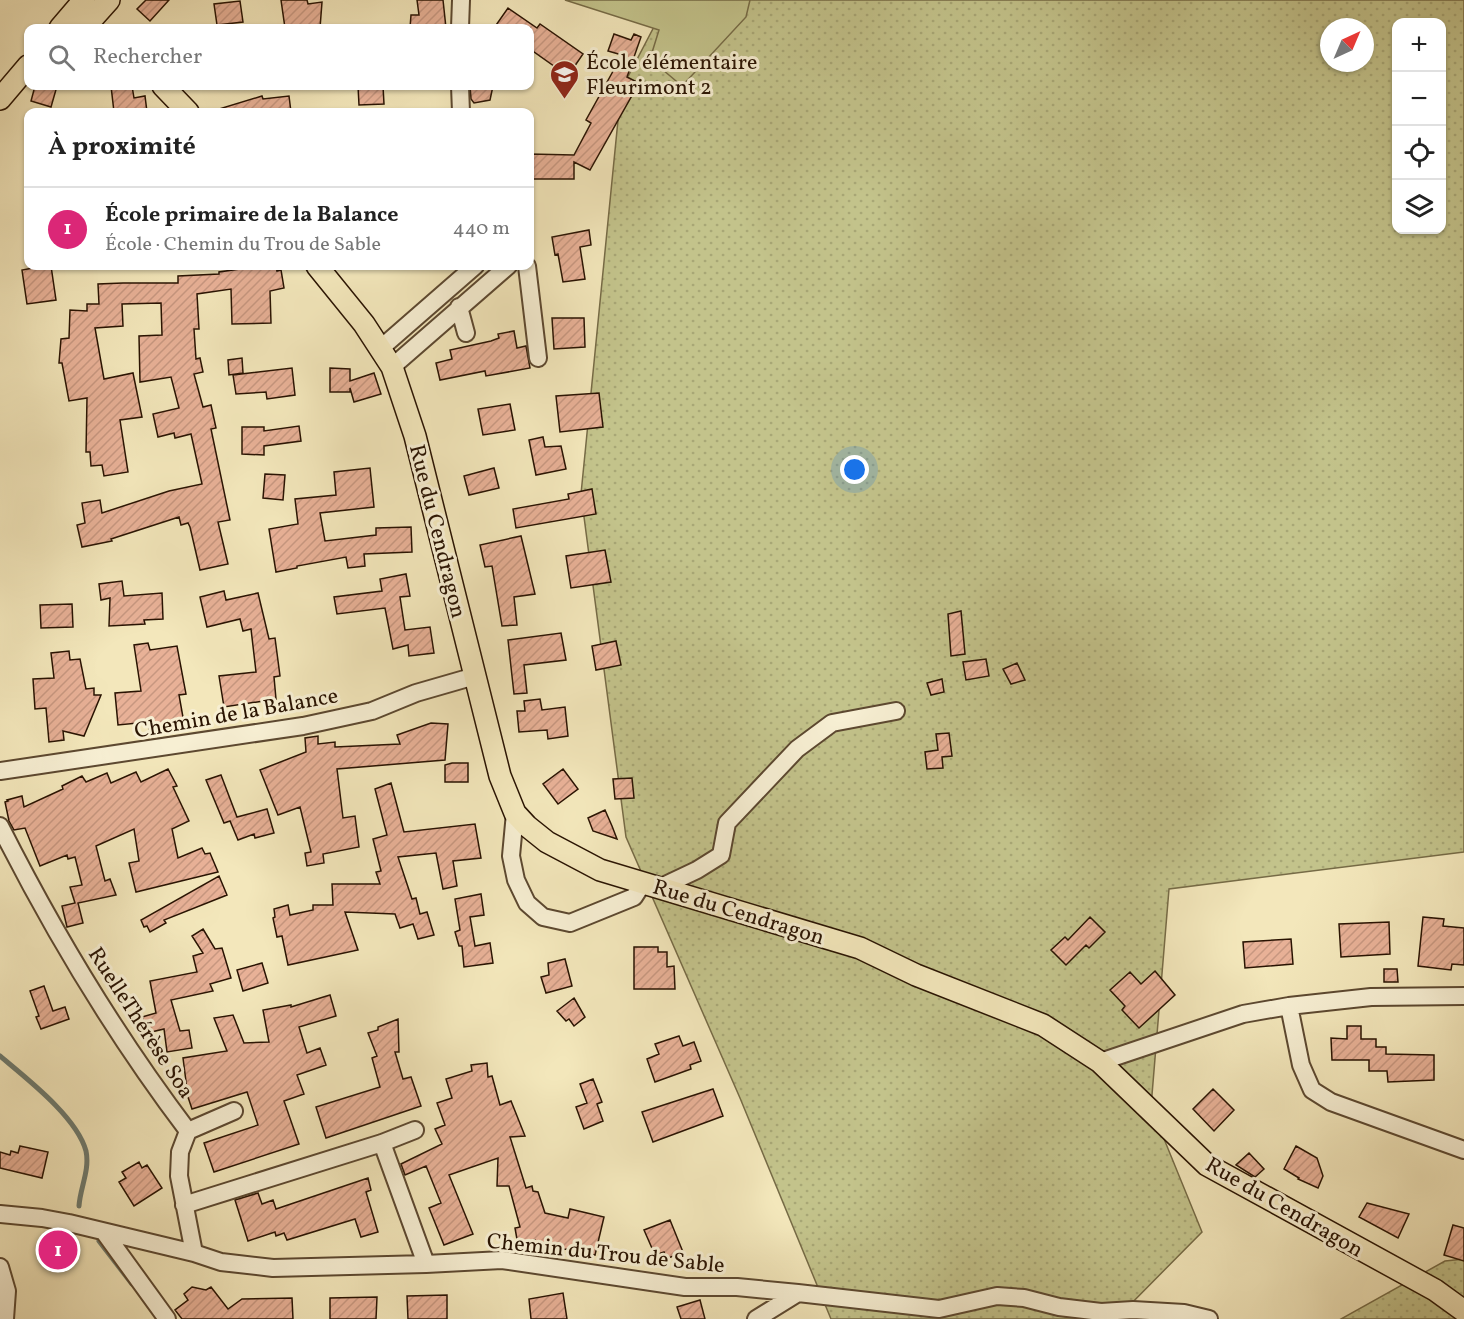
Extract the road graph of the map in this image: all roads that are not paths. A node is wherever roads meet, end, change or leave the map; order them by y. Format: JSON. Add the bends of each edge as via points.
{"nodes":[{"id":1,"x":461,"y":0,"type":"edge"},
{"id":2,"x":97,"y":12,"type":"edge"},
{"id":3,"x":69,"y":24,"type":"edge"},
{"id":4,"x":460,"y":24,"type":"edge"},
{"id":5,"x":24,"y":71,"type":"edge"},
{"id":6,"x":24,"y":86,"type":"edge"},
{"id":7,"x":167,"y":90,"type":"edge"},
{"id":8,"x":460,"y":90,"type":"edge"},
{"id":9,"x":0,"y":99,"type":"edge"},
{"id":10,"x":184,"y":108,"type":"edge"},
{"id":11,"x":461,"y":108,"type":"edge"},
{"id":12,"x":0,"y":109,"type":"edge"},
{"id":13,"x":319,"y":270,"type":"edge"},
{"id":14,"x":470,"y":270,"type":"edge"},
{"id":15,"x":503,"y":270,"type":"edge"},
{"id":16,"x":527,"y":270,"type":"edge"},
{"id":17,"x":459,"y":307,"type":"junction"},
{"id":18,"x":466,"y":333,"type":"dead end"},
{"id":19,"x":381,"y":348,"type":"junction"},
{"id":20,"x":538,"y":358,"type":"dead end"},
{"id":21,"x":392,"y":367,"type":"junction"},
{"id":22,"x":475,"y":676,"type":"junction"},
{"id":23,"x":896,"y":711,"type":"dead end"},
{"id":24,"x":0,"y":771,"type":"edge"},
{"id":25,"x":515,"y":813,"type":"junction"},
{"id":26,"x":0,"y":826,"type":"edge"},
{"id":27,"x":651,"y":885,"type":"junction"},
{"id":28,"x":1464,"y":996,"type":"edge"},
{"id":29,"x":1289,"y":1006,"type":"junction"},
{"id":30,"x":1100,"y":1062,"type":"junction"},
{"id":31,"x":234,"y":1111,"type":"dead end"},
{"id":32,"x":415,"y":1130,"type":"dead end"},
{"id":33,"x":188,"y":1131,"type":"junction"},
{"id":34,"x":382,"y":1143,"type":"junction"},
{"id":35,"x":1464,"y":1150,"type":"edge"},
{"id":36,"x":184,"y":1205,"type":"junction"},
{"id":37,"x":0,"y":1214,"type":"edge"},
{"id":38,"x":104,"y":1232,"type":"junction"},
{"id":39,"x":194,"y":1253,"type":"junction"},
{"id":40,"x":426,"y":1264,"type":"junction"},
{"id":41,"x":0,"y":1267,"type":"edge"},
{"id":42,"x":798,"y":1293,"type":"junction"},
{"id":43,"x":1464,"y":1311,"type":"edge"},
{"id":44,"x":5,"y":1319,"type":"edge"},
{"id":45,"x":166,"y":1319,"type":"edge"},
{"id":46,"x":756,"y":1319,"type":"edge"},
{"id":47,"x":1209,"y":1319,"type":"edge"}],
"edges":[{"from":1,"to":4,"type":"street"},
{"from":2,"to":3,"type":"main road"},
{"from":5,"to":9,"type":"main road"},
{"from":6,"to":12,"type":"main road"},
{"from":7,"to":10,"type":"main road"},
{"from":8,"to":11,"type":"street"},
{"from":13,"to":19,"type":"main road","name":"Rue du Cendragon"},
{"from":14,"to":19,"type":"street"},
{"from":15,"to":17,"type":"street"},
{"from":16,"to":20,"type":"street"},
{"from":17,"to":18,"type":"street"},
{"from":17,"to":21,"type":"street"},
{"from":19,"to":21,"type":"main road","name":"Rue du Cendragon"},
{"from":21,"to":22,"type":"main road","name":"Rue du Cendragon","via":[[415,436]]},
{"from":22,"to":24,"type":"street","name":"Chemin de la Balance","via":[[372,711],[303,726]]},
{"from":22,"to":25,"type":"main road","name":"Rue du Cendragon","via":[[500,776]]},
{"from":23,"to":27,"type":"street","via":[[832,723],[797,749],[727,823],[721,855],[697,870]]},
{"from":25,"to":27,"type":"main road","name":"Rue du Cendragon","via":[[547,842],[600,870]]},
{"from":25,"to":27,"type":"street","via":[[510,856],[516,880],[527,903],[543,917],[570,923],[634,897]]},
{"from":26,"to":33,"type":"street","name":"RuelleThérèse Soa","via":[[111,1021]]},
{"from":27,"to":30,"type":"main road","name":"Rue du Cendragon","via":[[860,948],[916,975],[1043,1025]]},
{"from":28,"to":29,"type":"street","via":[[1371,997]]},
{"from":29,"to":30,"type":"street","via":[[1242,1014]]},
{"from":29,"to":35,"type":"street","via":[[1301,1065],[1312,1090],[1331,1102]]},
{"from":30,"to":43,"type":"main road","name":"Rue du Cendragon","via":[[1207,1165],[1435,1290]]},
{"from":31,"to":33,"type":"street"},
{"from":32,"to":34,"type":"street"},
{"from":33,"to":36,"type":"street","name":"RuelleThérèse Soa","via":[[180,1152]]},
{"from":34,"to":36,"type":"street"},
{"from":34,"to":40,"type":"street"},
{"from":36,"to":39,"type":"street","name":"RuelleThérèse Soa"},
{"from":37,"to":38,"type":"street","name":"Chemin du Trou de Sable","via":[[42,1218]]},
{"from":38,"to":39,"type":"street","name":"Chemin du Trou de Sable"},
{"from":38,"to":45,"type":"street"},
{"from":39,"to":40,"type":"street","name":"Chemin du Trou de Sable","via":[[221,1262],[273,1268]]},
{"from":40,"to":42,"type":"street","name":"Chemin du Trou de Sable","via":[[502,1260],[685,1287]]},
{"from":41,"to":44,"type":"street","via":[[7,1290]]},
{"from":42,"to":46,"type":"street"},
{"from":42,"to":47,"type":"street","name":"Chemin du Trou de Sable","via":[[939,1310],[996,1296],[1101,1312],[1173,1312]]}]}
